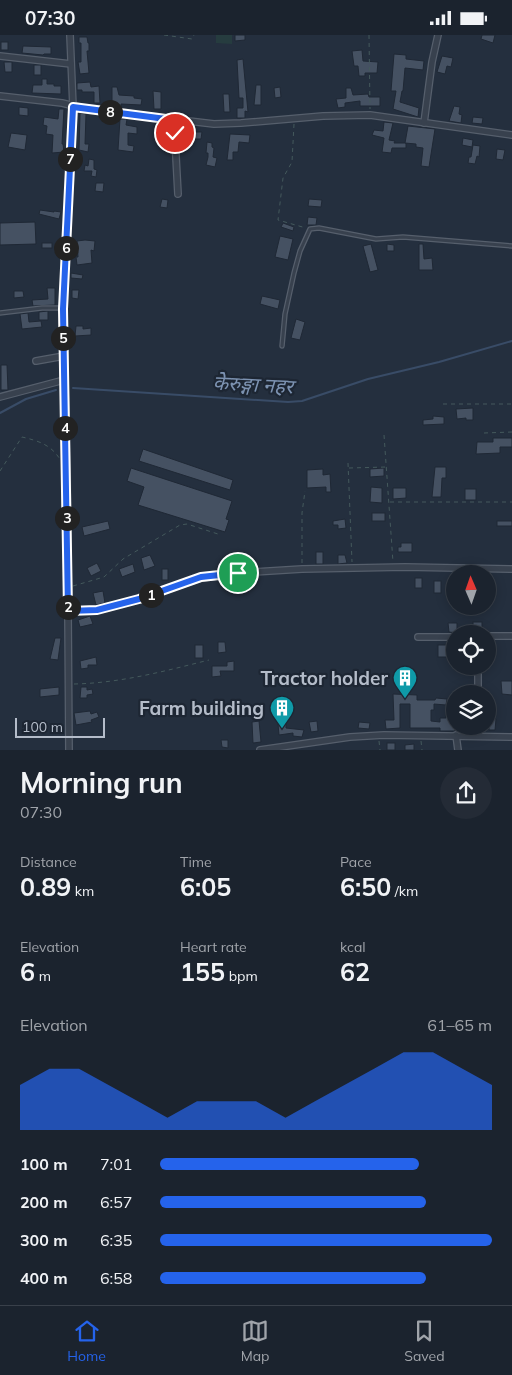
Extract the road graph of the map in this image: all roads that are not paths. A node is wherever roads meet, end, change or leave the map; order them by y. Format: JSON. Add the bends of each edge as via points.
{"nodes":[{"id":1,"x":70,"y":35,"type":"edge"},
{"id":2,"x":438,"y":35,"type":"edge"},
{"id":3,"x":0,"y":56,"type":"edge"},
{"id":4,"x":71,"y":64,"type":"junction"},
{"id":5,"x":0,"y":96,"type":"edge"},
{"id":6,"x":73,"y":107,"type":"junction"},
{"id":7,"x":174,"y":120,"type":"junction"},
{"id":8,"x":424,"y":123,"type":"junction"},
{"id":9,"x":512,"y":135,"type":"edge"},
{"id":10,"x":178,"y":195,"type":"dead end"},
{"id":11,"x":512,"y":246,"type":"edge"},
{"id":12,"x":63,"y":309,"type":"junction"},
{"id":13,"x":0,"y":313,"type":"edge"},
{"id":14,"x":282,"y":347,"type":"dead end"},
{"id":15,"x":64,"y":356,"type":"junction"},
{"id":16,"x":36,"y":361,"type":"dead end"},
{"id":17,"x":64,"y":380,"type":"junction"},
{"id":18,"x":0,"y":397,"type":"edge"},
{"id":19,"x":512,"y":569,"type":"edge"},
{"id":20,"x":68,"y":611,"type":"junction"},
{"id":21,"x":496,"y":636,"type":"edge"},
{"id":22,"x":512,"y":636,"type":"edge"},
{"id":23,"x":418,"y":637,"type":"dead end"},
{"id":24,"x":446,"y":637,"type":"edge"},
{"id":25,"x":446,"y":735,"type":"edge"},
{"id":26,"x":456,"y":735,"type":"joint"},
{"id":27,"x":479,"y":736,"type":"joint"},
{"id":28,"x":512,"y":737,"type":"edge"},
{"id":29,"x":69,"y":750,"type":"edge"},
{"id":30,"x":260,"y":750,"type":"edge"},
{"id":31,"x":458,"y":750,"type":"edge"}],
"edges":[{"from":1,"to":4,"type":"street"},
{"from":2,"to":8,"type":"street"},
{"from":3,"to":4,"type":"street"},
{"from":4,"to":6,"type":"street"},
{"from":5,"to":6,"type":"street"},
{"from":6,"to":7,"type":"street"},
{"from":6,"to":12,"type":"street"},
{"from":7,"to":8,"type":"street","via":[[241,123],[370,115]]},
{"from":7,"to":10,"type":"street"},
{"from":8,"to":9,"type":"street"},
{"from":11,"to":14,"type":"lane","via":[[404,237],[376,239],[319,228],[309,230],[300,251],[284,314]]},
{"from":12,"to":13,"type":"lane"},
{"from":12,"to":15,"type":"street"},
{"from":15,"to":16,"type":"street"},
{"from":15,"to":17,"type":"street"},
{"from":17,"to":18,"type":"street"},
{"from":17,"to":20,"type":"street"},
{"from":19,"to":20,"type":"street","via":[[302,569],[201,577],[97,610]]},
{"from":20,"to":29,"type":"street"},
{"from":21,"to":22,"type":"street"},
{"from":23,"to":24,"type":"street"},
{"from":25,"to":30,"type":"street","via":[[350,737]]},
{"from":26,"to":27,"type":"street"},
{"from":26,"to":31,"type":"street"},
{"from":27,"to":28,"type":"street"}]}
